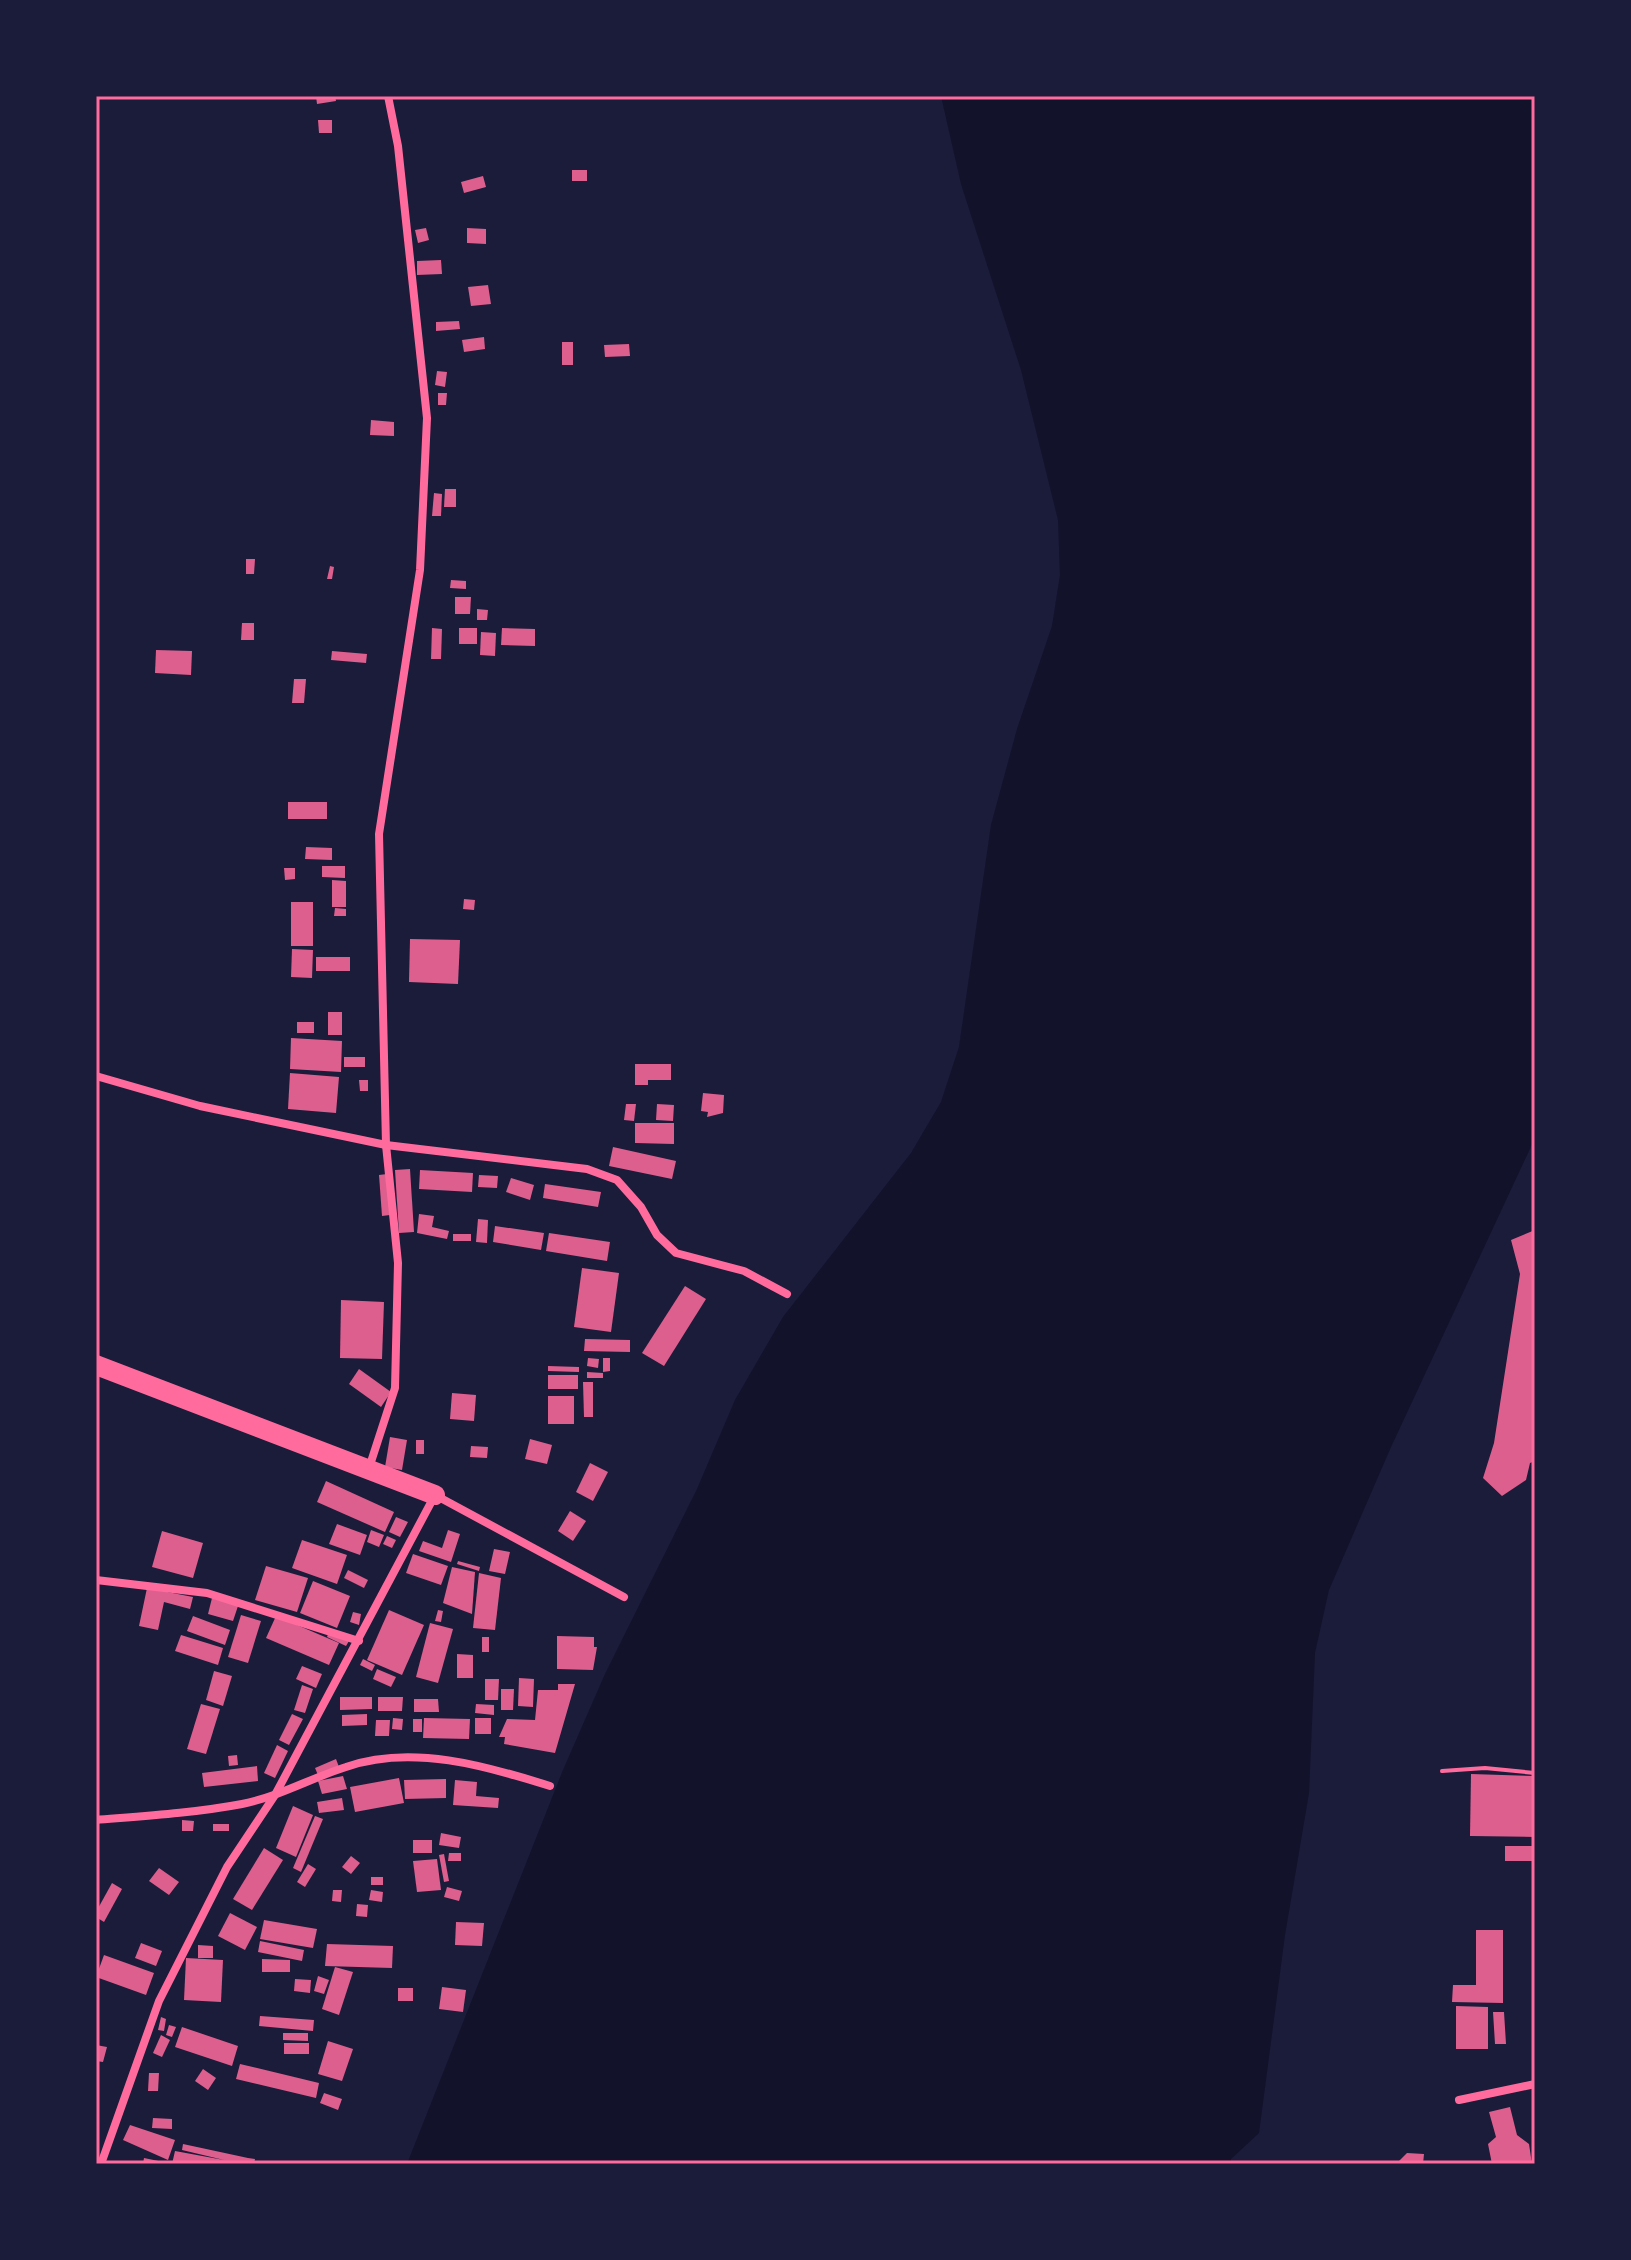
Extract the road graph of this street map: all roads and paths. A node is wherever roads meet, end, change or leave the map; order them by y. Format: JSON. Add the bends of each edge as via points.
{"nodes":[{"id":1,"x":388,"y":96,"type":"edge"},
{"id":2,"x":96,"y":1076,"type":"edge"},
{"id":3,"x":386,"y":1145,"type":"junction"},
{"id":4,"x":787,"y":1294,"type":"dead end"},
{"id":5,"x":96,"y":1365,"type":"edge"},
{"id":6,"x":368,"y":1471,"type":"junction"},
{"id":7,"x":435,"y":1495,"type":"junction"},
{"id":8,"x":96,"y":1580,"type":"edge"},
{"id":9,"x":624,"y":1597,"type":"dead end"},
{"id":10,"x":359,"y":1641,"type":"junction"},
{"id":11,"x":1442,"y":1771,"type":"dead end"},
{"id":12,"x":1535,"y":1773,"type":"edge"},
{"id":13,"x":550,"y":1786,"type":"dead end"},
{"id":14,"x":275,"y":1795,"type":"junction"},
{"id":15,"x":96,"y":1820,"type":"edge"},
{"id":16,"x":1535,"y":2084,"type":"edge"},
{"id":17,"x":1459,"y":2100,"type":"dead end"},
{"id":18,"x":101,"y":2164,"type":"edge"}],
"edges":[{"from":1,"to":3,"type":"street","via":[[427,418],[420,570],[379,834]]},
{"from":2,"to":3,"type":"street","via":[[200,1106]]},
{"from":3,"to":4,"type":"street","via":[[587,1169],[617,1180],[676,1253],[744,1271]]},
{"from":3,"to":6,"type":"street","via":[[398,1263],[395,1388]]},
{"from":5,"to":6,"type":"main road"},
{"from":6,"to":7,"type":"main road"},
{"from":7,"to":9,"type":"street"},
{"from":7,"to":10,"type":"street"},
{"from":8,"to":10,"type":"street","via":[[207,1593]]},
{"from":10,"to":14,"type":"street"},
{"from":11,"to":12,"type":"path"},
{"from":13,"to":14,"type":"street","via":[[435,1759],[386,1759],[349,1765]]},
{"from":14,"to":15,"type":"street","via":[[244,1804]]},
{"from":14,"to":18,"type":"street","via":[[227,1867],[159,2001]]},
{"from":16,"to":17,"type":"street"}]}
